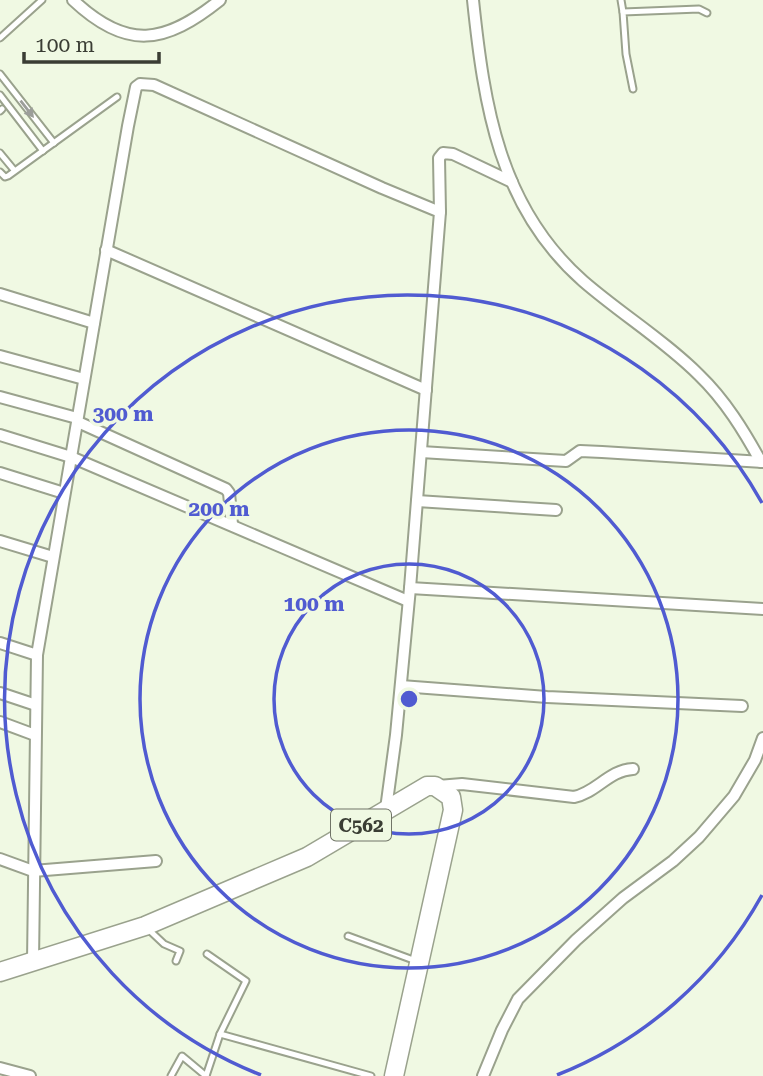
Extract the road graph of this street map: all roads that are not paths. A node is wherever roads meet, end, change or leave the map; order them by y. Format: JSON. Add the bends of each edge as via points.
{"nodes":[{"id":1,"x":42,"y":0,"type":"edge"},
{"id":2,"x":73,"y":0,"type":"edge"},
{"id":3,"x":220,"y":0,"type":"edge"},
{"id":4,"x":473,"y":0,"type":"edge"},
{"id":5,"x":621,"y":0,"type":"edge"},
{"id":6,"x":623,"y":12,"type":"junction"},
{"id":7,"x":707,"y":13,"type":"dead end"},
{"id":8,"x":0,"y":38,"type":"edge"},
{"id":9,"x":0,"y":74,"type":"edge"},
{"id":10,"x":633,"y":89,"type":"dead end"},
{"id":11,"x":0,"y":95,"type":"edge"},
{"id":12,"x":117,"y":97,"type":"dead end"},
{"id":13,"x":54,"y":143,"type":"junction"},
{"id":14,"x":43,"y":150,"type":"junction"},
{"id":15,"x":0,"y":153,"type":"edge"},
{"id":16,"x":15,"y":170,"type":"junction"},
{"id":17,"x":0,"y":172,"type":"edge"},
{"id":18,"x":512,"y":182,"type":"junction"},
{"id":19,"x":440,"y":212,"type":"junction"},
{"id":20,"x":106,"y":250,"type":"junction"},
{"id":21,"x":0,"y":294,"type":"edge"},
{"id":22,"x":94,"y":323,"type":"junction"},
{"id":23,"x":0,"y":356,"type":"edge"},
{"id":24,"x":84,"y":379,"type":"junction"},
{"id":25,"x":426,"y":390,"type":"junction"},
{"id":26,"x":0,"y":397,"type":"edge"},
{"id":27,"x":78,"y":420,"type":"junction"},
{"id":28,"x":0,"y":435,"type":"edge"},
{"id":29,"x":421,"y":452,"type":"junction"},
{"id":30,"x":71,"y":457,"type":"junction"},
{"id":31,"x":762,"y":462,"type":"edge"},
{"id":32,"x":0,"y":473,"type":"edge"},
{"id":33,"x":64,"y":493,"type":"junction"},
{"id":34,"x":417,"y":501,"type":"junction"},
{"id":35,"x":556,"y":510,"type":"dead end"},
{"id":36,"x":232,"y":524,"type":"junction"},
{"id":37,"x":0,"y":541,"type":"edge"},
{"id":38,"x":53,"y":557,"type":"junction"},
{"id":39,"x":410,"y":588,"type":"junction"},
{"id":40,"x":408,"y":601,"type":"junction"},
{"id":41,"x":763,"y":609,"type":"edge"},
{"id":42,"x":0,"y":643,"type":"edge"},
{"id":43,"x":37,"y":655,"type":"junction"},
{"id":44,"x":401,"y":686,"type":"junction"},
{"id":45,"x":0,"y":693,"type":"edge"},
{"id":46,"x":36,"y":705,"type":"junction"},
{"id":47,"x":742,"y":706,"type":"dead end"},
{"id":48,"x":0,"y":722,"type":"edge"},
{"id":49,"x":35,"y":735,"type":"junction"},
{"id":50,"x":763,"y":738,"type":"edge"},
{"id":51,"x":633,"y":769,"type":"dead end"},
{"id":52,"x":435,"y":786,"type":"junction"},
{"id":53,"x":386,"y":809,"type":"junction"},
{"id":54,"x":0,"y":859,"type":"edge"},
{"id":55,"x":156,"y":862,"type":"dead end"},
{"id":56,"x":33,"y":871,"type":"junction"},
{"id":57,"x":145,"y":926,"type":"junction"},
{"id":58,"x":348,"y":936,"type":"dead end"},
{"id":59,"x":207,"y":954,"type":"dead end"},
{"id":60,"x":176,"y":961,"type":"dead end"},
{"id":61,"x":33,"y":962,"type":"junction"},
{"id":62,"x":419,"y":962,"type":"junction"},
{"id":63,"x":0,"y":972,"type":"edge"},
{"id":64,"x":220,"y":1034,"type":"junction"},
{"id":65,"x":6,"y":1072,"type":"edge"},
{"id":66,"x":30,"y":1076,"type":"edge"},
{"id":67,"x":171,"y":1076,"type":"edge"},
{"id":68,"x":206,"y":1076,"type":"edge"},
{"id":69,"x":371,"y":1076,"type":"edge"},
{"id":70,"x":394,"y":1076,"type":"edge"},
{"id":71,"x":483,"y":1076,"type":"edge"}],
"edges":[{"from":1,"to":8,"type":"lane"},
{"from":2,"to":3,"type":"street","via":[[107,27],[143,37],[183,27]]},
{"from":4,"to":18,"type":"street","via":[[487,105]]},
{"from":5,"to":6,"type":"lane"},
{"from":6,"to":7,"type":"lane","via":[[699,9]]},
{"from":6,"to":10,"type":"lane"},
{"from":9,"to":13,"type":"lane","one_way":true},
{"from":11,"to":14,"type":"lane"},
{"from":12,"to":13,"type":"lane"},
{"from":13,"to":14,"type":"lane"},
{"from":14,"to":16,"type":"lane"},
{"from":15,"to":16,"type":"lane"},
{"from":16,"to":17,"type":"lane","via":[[5,177]]},
{"from":18,"to":19,"type":"street","via":[[443,153],[439,158]]},
{"from":18,"to":31,"type":"street","via":[[533,222],[560,257],[702,377]]},
{"from":19,"to":20,"type":"street","via":[[146,83],[136,87]]},
{"from":19,"to":25,"type":"street"},
{"from":20,"to":22,"type":"street"},
{"from":20,"to":25,"type":"street"},
{"from":21,"to":22,"type":"street"},
{"from":22,"to":24,"type":"street"},
{"from":23,"to":24,"type":"street"},
{"from":24,"to":27,"type":"street"},
{"from":25,"to":29,"type":"street"},
{"from":26,"to":27,"type":"street"},
{"from":27,"to":30,"type":"street"},
{"from":27,"to":36,"type":"street","via":[[226,489]]},
{"from":28,"to":30,"type":"street"},
{"from":29,"to":31,"type":"street","via":[[566,461],[580,452],[602,452]]},
{"from":29,"to":34,"type":"street"},
{"from":30,"to":33,"type":"street"},
{"from":30,"to":36,"type":"street"},
{"from":32,"to":33,"type":"street"},
{"from":33,"to":38,"type":"street"},
{"from":34,"to":35,"type":"street"},
{"from":34,"to":39,"type":"street"},
{"from":36,"to":40,"type":"street"},
{"from":37,"to":38,"type":"street"},
{"from":38,"to":43,"type":"street"},
{"from":39,"to":40,"type":"street"},
{"from":39,"to":41,"type":"street"},
{"from":40,"to":44,"type":"street"},
{"from":42,"to":43,"type":"street"},
{"from":43,"to":46,"type":"street"},
{"from":44,"to":47,"type":"street"},
{"from":44,"to":53,"type":"street"},
{"from":45,"to":46,"type":"street"},
{"from":46,"to":49,"type":"street"},
{"from":48,"to":49,"type":"street"},
{"from":49,"to":56,"type":"street"},
{"from":50,"to":71,"type":"street","via":[[733,796],[699,837],[586,931],[518,999]]},
{"from":51,"to":52,"type":"street","via":[[615,773],[574,797],[462,784]]},
{"from":52,"to":53,"type":"main road","number":"C562"},
{"from":52,"to":62,"type":"main road","via":[[451,797],[453,810]]},
{"from":53,"to":57,"type":"main road","number":"C562","via":[[307,858]]},
{"from":54,"to":56,"type":"street"},
{"from":55,"to":56,"type":"street"},
{"from":56,"to":61,"type":"street"},
{"from":57,"to":60,"type":"lane","via":[[164,944],[180,951]]},
{"from":57,"to":61,"type":"main road","number":"C562"},
{"from":58,"to":62,"type":"lane"},
{"from":59,"to":64,"type":"lane","via":[[246,981]]},
{"from":61,"to":63,"type":"main road","number":"C562"},
{"from":62,"to":70,"type":"main road"},
{"from":64,"to":68,"type":"lane"},
{"from":64,"to":69,"type":"lane"},
{"from":65,"to":66,"type":"street"},
{"from":67,"to":68,"type":"lane","via":[[182,1056]]}]}
